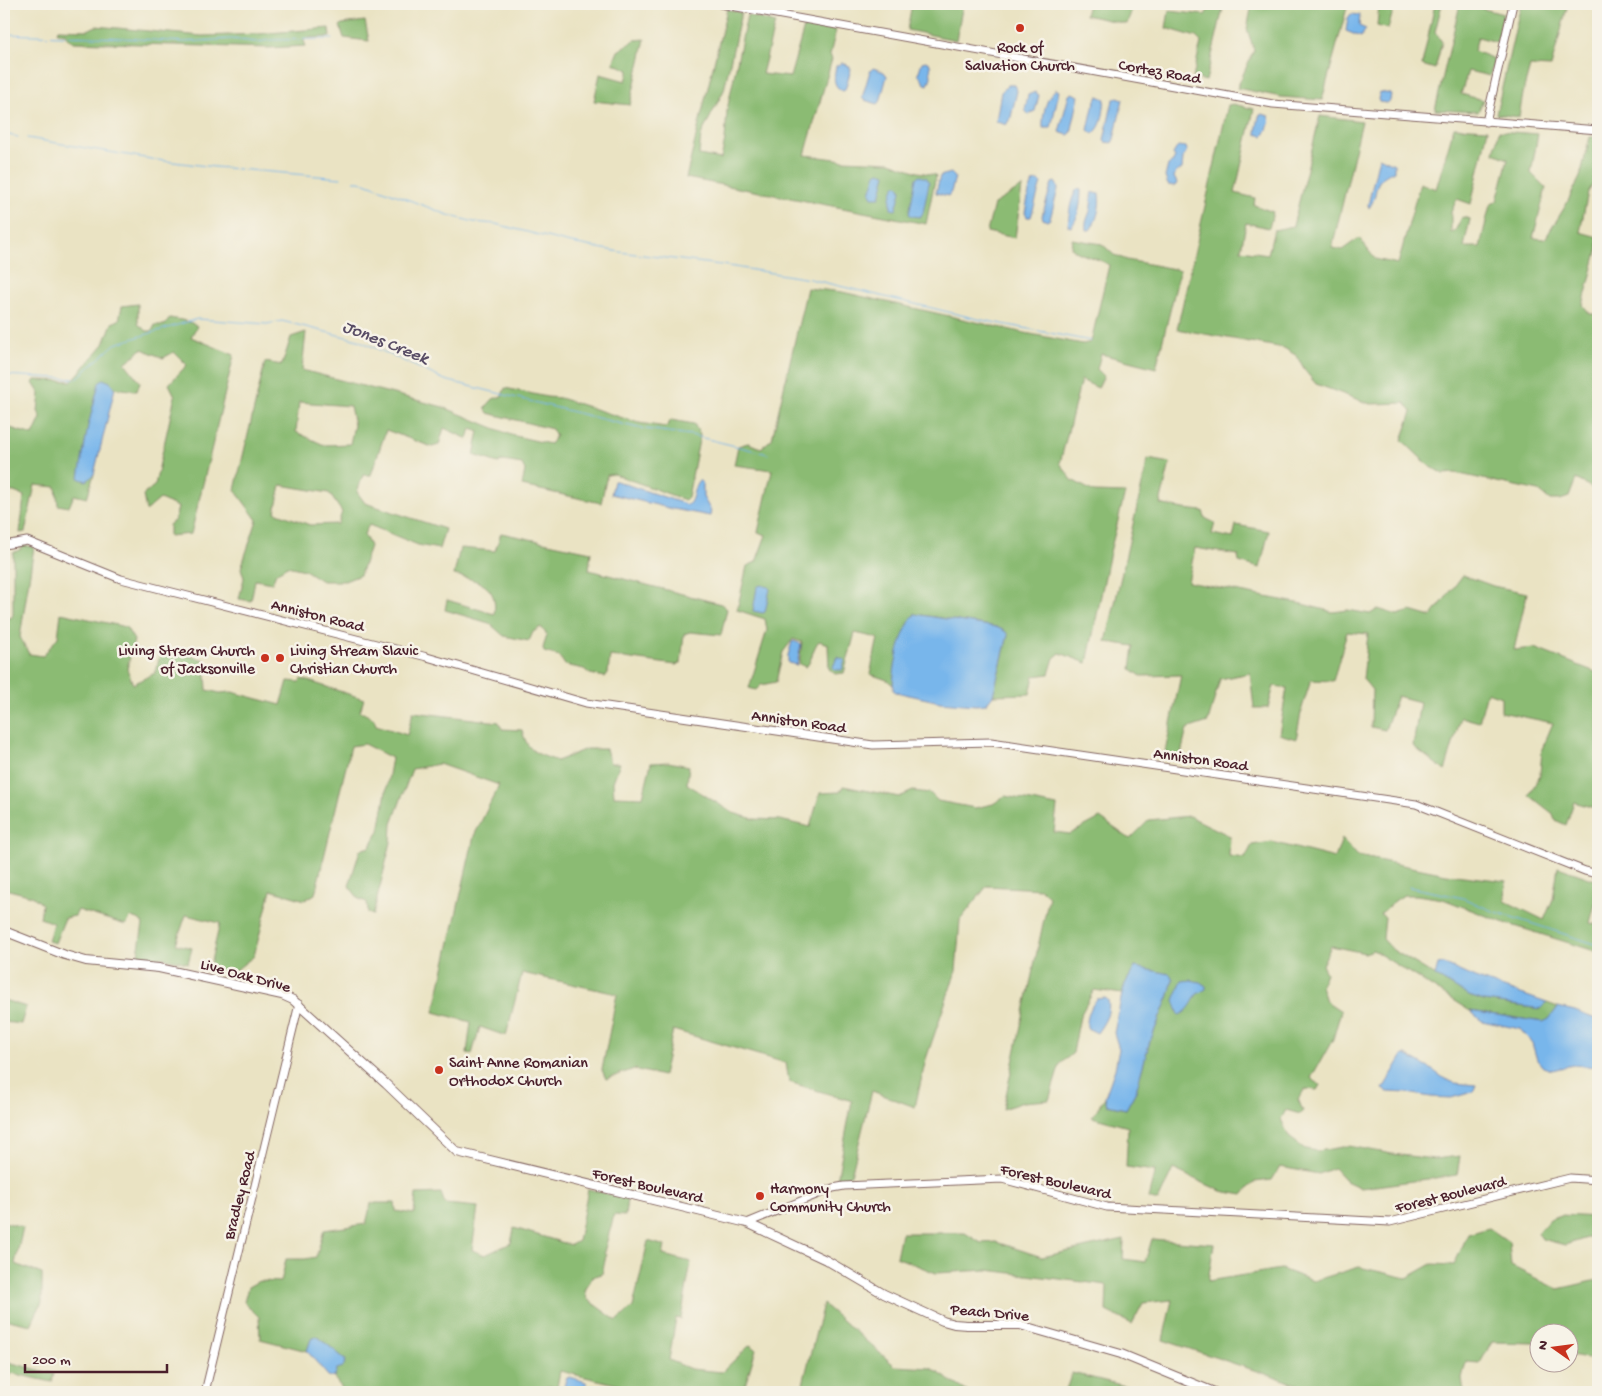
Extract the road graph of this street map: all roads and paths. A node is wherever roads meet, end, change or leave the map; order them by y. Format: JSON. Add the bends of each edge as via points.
{"nodes":[{"id":1,"x":720,"y":4,"type":"edge"},
{"id":2,"x":1514,"y":4,"type":"edge"},
{"id":3,"x":1486,"y":122,"type":"junction"},
{"id":4,"x":1598,"y":130,"type":"edge"},
{"id":5,"x":4,"y":545,"type":"edge"},
{"id":6,"x":1598,"y":874,"type":"edge"},
{"id":7,"x":4,"y":931,"type":"edge"},
{"id":8,"x":299,"y":1004,"type":"junction"},
{"id":9,"x":457,"y":1152,"type":"joint"},
{"id":10,"x":1598,"y":1180,"type":"edge"},
{"id":11,"x":747,"y":1222,"type":"junction"},
{"id":12,"x":205,"y":1392,"type":"edge"},
{"id":13,"x":1214,"y":1392,"type":"edge"}],
"edges":[{"from":1,"to":3,"type":"street","name":"Cortez Road","via":[[1273,104]]},
{"from":2,"to":3,"type":"street"},
{"from":3,"to":4,"type":"street","name":"Cortez Road"},
{"from":5,"to":6,"type":"street","name":"Anniston Road","via":[[26,541],[121,579],[427,657],[586,704],[873,745],[991,742],[1416,804]]},
{"from":7,"to":8,"type":"main road","name":"Live Oak Drive","via":[[86,961],[142,965],[191,974],[282,995]]},
{"from":8,"to":9,"type":"main road","name":"Live Oak Drive"},
{"from":8,"to":12,"type":"street","name":"Bradley Road"},
{"from":9,"to":11,"type":"main road","name":"Forest Boulevard"},
{"from":10,"to":11,"type":"street","name":"Forest Boulevard","via":[[1570,1178],[1390,1222],[1107,1207],[1002,1179],[844,1186]]},
{"from":11,"to":13,"type":"main road","name":"Peach Drive","via":[[942,1321],[967,1325],[1020,1325],[1121,1354]]}]}
